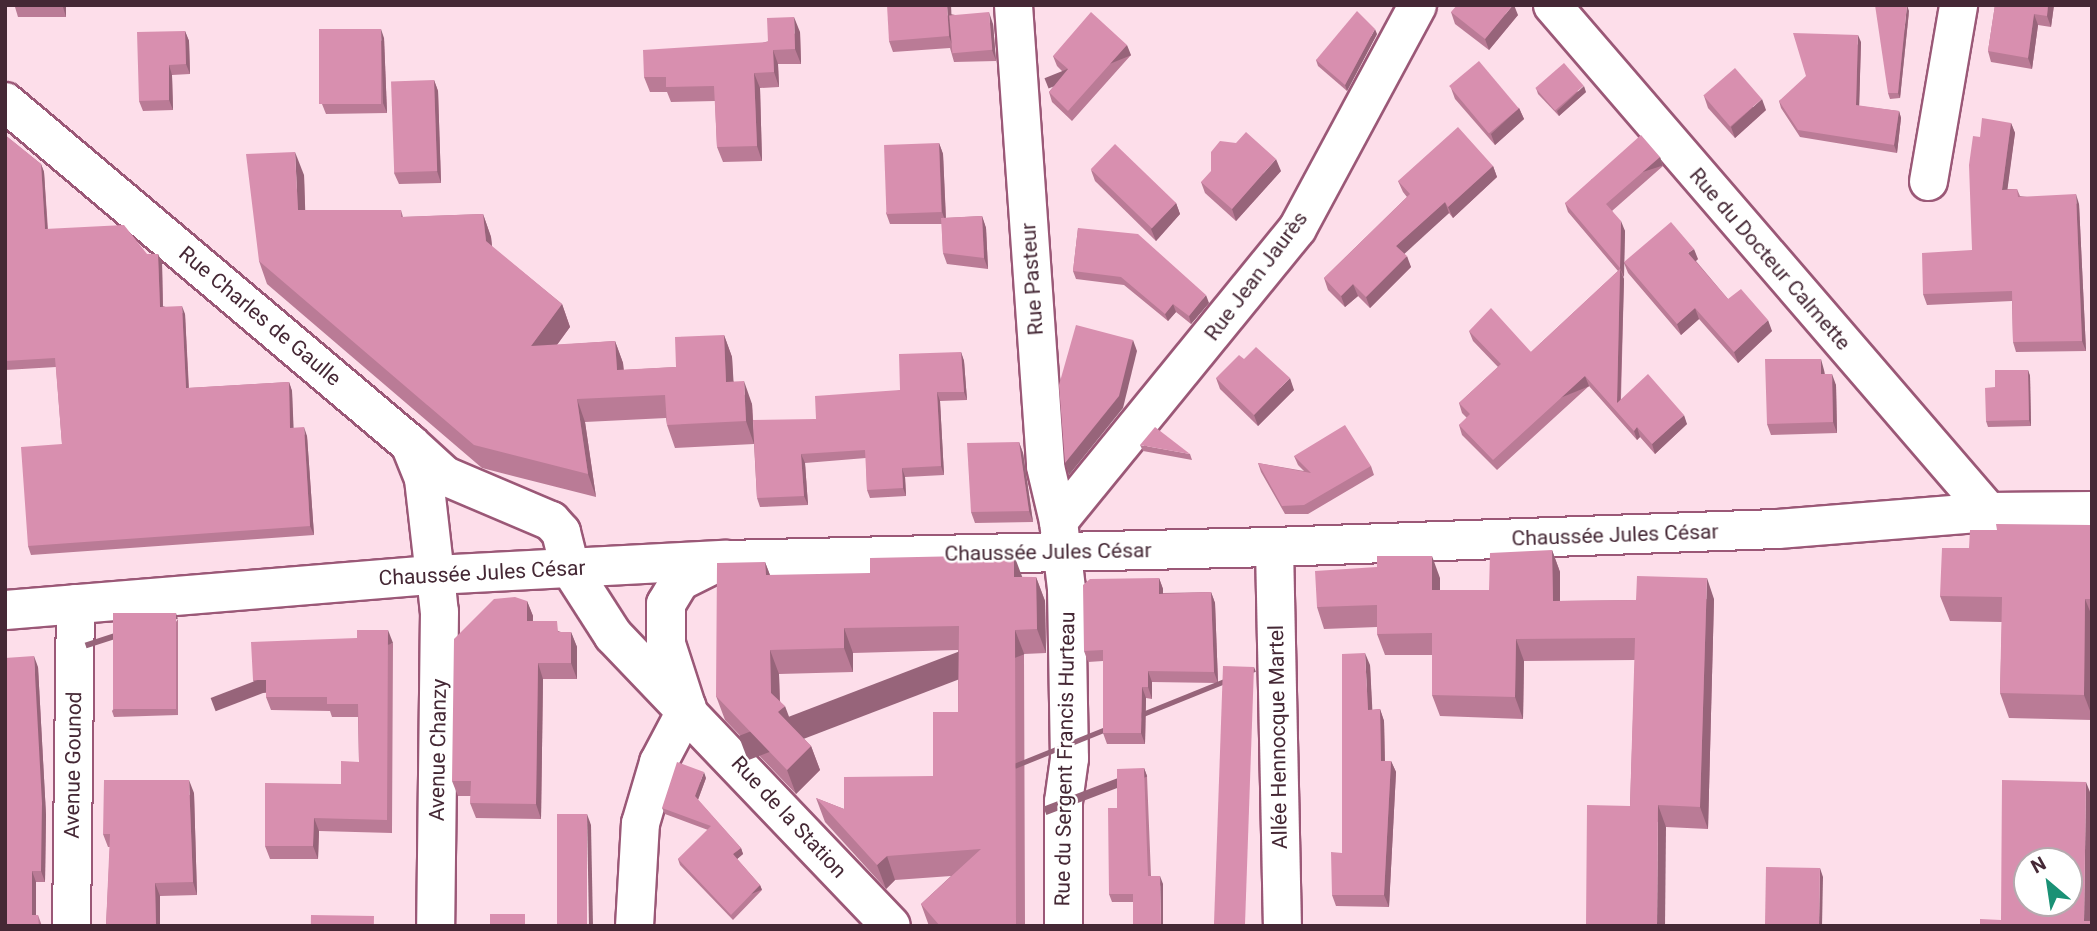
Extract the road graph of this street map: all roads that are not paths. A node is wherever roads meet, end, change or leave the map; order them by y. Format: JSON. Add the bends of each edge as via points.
{"nodes":[{"id":1,"x":1013,"y":5,"type":"edge"},
{"id":2,"x":1417,"y":5,"type":"edge"},
{"id":3,"x":1552,"y":5,"type":"edge"},
{"id":4,"x":1958,"y":5,"type":"edge"},
{"id":5,"x":5,"y":102,"type":"edge"},
{"id":6,"x":1928,"y":181,"type":"dead end"},
{"id":7,"x":410,"y":444,"type":"junction"},
{"id":8,"x":2092,"y":511,"type":"edge"},
{"id":9,"x":1989,"y":512,"type":"junction"},
{"id":10,"x":1059,"y":536,"type":"junction"},
{"id":11,"x":1274,"y":547,"type":"junction"},
{"id":12,"x":725,"y":560,"type":"junction"},
{"id":13,"x":570,"y":568,"type":"junction"},
{"id":14,"x":435,"y":575,"type":"junction"},
{"id":15,"x":75,"y":603,"type":"junction"},
{"id":16,"x":5,"y":610,"type":"edge"},
{"id":17,"x":687,"y":708,"type":"junction"},
{"id":18,"x":71,"y":926,"type":"edge"},
{"id":19,"x":435,"y":926,"type":"edge"},
{"id":20,"x":635,"y":926,"type":"edge"},
{"id":21,"x":891,"y":926,"type":"edge"},
{"id":22,"x":1063,"y":926,"type":"edge"},
{"id":23,"x":1282,"y":926,"type":"edge"}],
"edges":[{"from":1,"to":10,"type":"street","name":"Rue Pasteur","via":[[1045,466]]},
{"from":2,"to":10,"type":"street","name":"Rue Jean Jaurès","via":[[1297,228]]},
{"from":3,"to":9,"type":"street","name":"Rue du Docteur Calmette"},
{"from":4,"to":6,"type":"street"},
{"from":5,"to":7,"type":"street","name":"Rue Charles de Gaulle"},
{"from":7,"to":13,"type":"street","name":"Rue de la Station","via":[[445,476],[551,521],[561,532]]},
{"from":7,"to":14,"type":"street","name":"Rue Charles de Gaulle","via":[[424,479]]},
{"from":8,"to":9,"type":"street","name":"Chaussée Jules César"},
{"from":9,"to":11,"type":"street","name":"Chaussée Jules César","via":[[1792,529]]},
{"from":10,"to":11,"type":"street","name":"Chaussée Jules César"},
{"from":10,"to":12,"type":"street","name":"Chaussée Jules César"},
{"from":10,"to":22,"type":"street","name":"Rue du Sergent Francis Hurteau","via":[[1066,588],[1069,758],[1063,800]]},
{"from":11,"to":23,"type":"street","name":"Allée Hennocque Martel"},
{"from":12,"to":13,"type":"street","name":"Chaussée Jules César"},
{"from":12,"to":17,"type":"street","name":"Rue de la Station","via":[[680,581],[666,604],[666,644]]},
{"from":13,"to":14,"type":"street","name":"Chaussée Jules César"},
{"from":13,"to":17,"type":"street","name":"Rue de la Station","via":[[613,635]]},
{"from":14,"to":15,"type":"street","name":"Chaussée Jules César"},
{"from":14,"to":19,"type":"street","name":"Avenue Chanzy","via":[[439,604]]},
{"from":15,"to":16,"type":"street","name":"Chaussée Jules César"},
{"from":15,"to":18,"type":"street","name":"Avenue Gounod"},
{"from":17,"to":20,"type":"street","via":[[658,762],[640,823]]},
{"from":17,"to":21,"type":"street","name":"Rue de la Station"}]}
